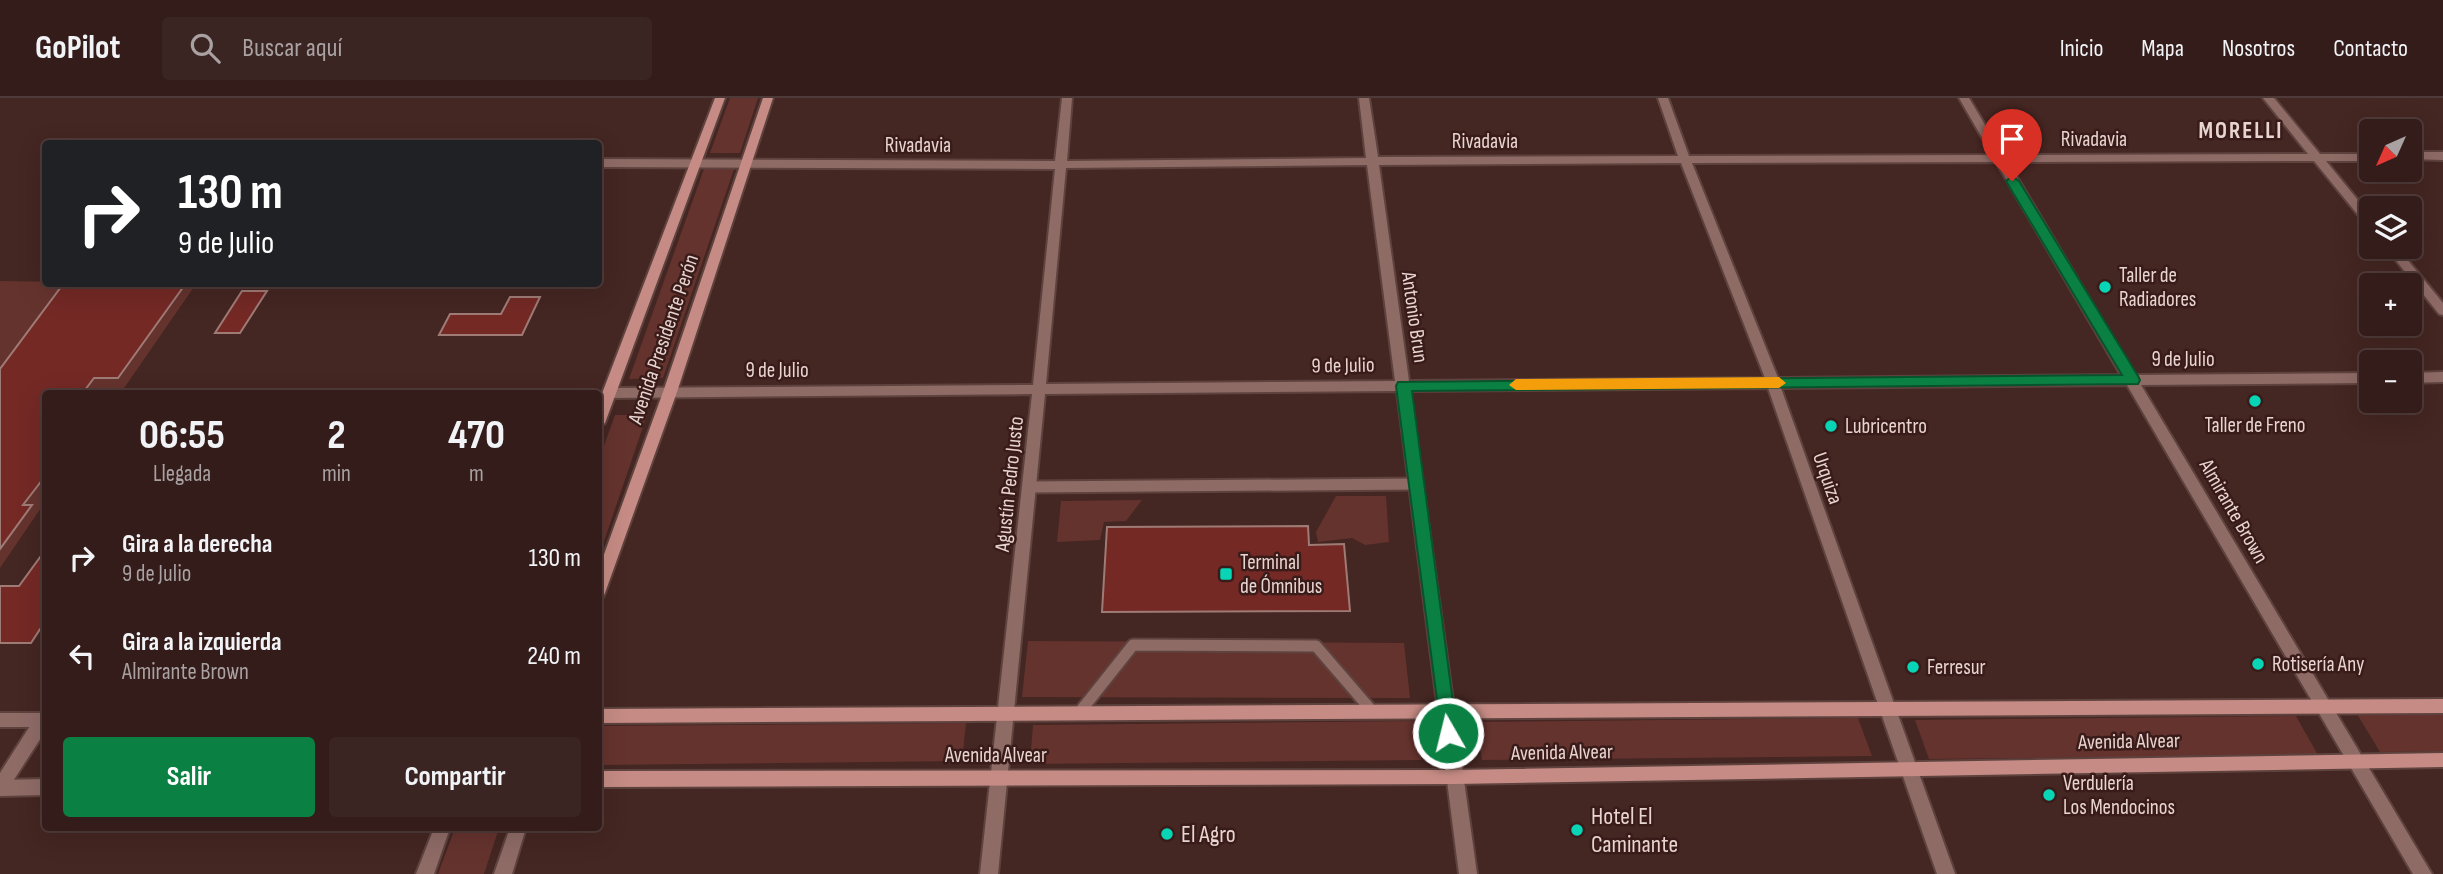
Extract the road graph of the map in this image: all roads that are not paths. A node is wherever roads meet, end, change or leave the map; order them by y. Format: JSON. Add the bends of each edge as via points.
{"nodes":[{"id":1,"x":720,"y":98,"type":"edge"},
{"id":2,"x":768,"y":98,"type":"edge"},
{"id":3,"x":1067,"y":98,"type":"edge"},
{"id":4,"x":1364,"y":98,"type":"edge"},
{"id":5,"x":1663,"y":98,"type":"edge"},
{"id":6,"x":1964,"y":98,"type":"edge"},
{"id":7,"x":2268,"y":98,"type":"edge"},
{"id":8,"x":2422,"y":156,"type":"edge"},
{"id":9,"x":2443,"y":156,"type":"edge"},
{"id":10,"x":2318,"y":157,"type":"junction"},
{"id":11,"x":2359,"y":157,"type":"edge"},
{"id":12,"x":1999,"y":158,"type":"junction"},
{"id":13,"x":1685,"y":160,"type":"junction"},
{"id":14,"x":1373,"y":161,"type":"junction"},
{"id":15,"x":602,"y":163,"type":"edge"},
{"id":16,"x":698,"y":163,"type":"junction"},
{"id":17,"x":746,"y":163,"type":"junction"},
{"id":18,"x":1059,"y":165,"type":"junction"},
{"id":19,"x":2359,"y":208,"type":"edge"},
{"id":20,"x":2401,"y":259,"type":"edge"},
{"id":21,"x":2443,"y":311,"type":"edge"},
{"id":22,"x":2443,"y":377,"type":"edge"},
{"id":23,"x":2359,"y":378,"type":"edge"},
{"id":24,"x":2422,"y":378,"type":"edge"},
{"id":25,"x":2133,"y":380,"type":"junction"},
{"id":26,"x":1773,"y":383,"type":"junction"},
{"id":27,"x":1404,"y":386,"type":"junction"},
{"id":28,"x":1039,"y":389,"type":"junction"},
{"id":29,"x":670,"y":392,"type":"junction"},
{"id":30,"x":610,"y":393,"type":"junction"},
{"id":31,"x":602,"y":413,"type":"edge"},
{"id":32,"x":1417,"y":484,"type":"junction"},
{"id":33,"x":1030,"y":487,"type":"junction"},
{"id":34,"x":602,"y":582,"type":"edge"},
{"id":35,"x":2443,"y":706,"type":"edge"},
{"id":36,"x":2325,"y":708,"type":"junction"},
{"id":37,"x":1886,"y":710,"type":"junction"},
{"id":38,"x":1372,"y":711,"type":"junction"},
{"id":39,"x":1445,"y":711,"type":"junction"},
{"id":40,"x":1080,"y":713,"type":"junction"},
{"id":41,"x":1007,"y":714,"type":"junction"},
{"id":42,"x":602,"y":716,"type":"edge"},
{"id":43,"x":0,"y":720,"type":"edge"},
{"id":44,"x":42,"y":720,"type":"edge"},
{"id":45,"x":42,"y":723,"type":"edge"},
{"id":46,"x":2355,"y":760,"type":"junction"},
{"id":47,"x":2443,"y":760,"type":"edge"},
{"id":48,"x":1907,"y":768,"type":"junction"},
{"id":49,"x":1455,"y":777,"type":"junction"},
{"id":50,"x":999,"y":778,"type":"junction"},
{"id":51,"x":602,"y":779,"type":"edge"},
{"id":52,"x":42,"y":787,"type":"edge"},
{"id":53,"x":0,"y":788,"type":"edge"},
{"id":54,"x":441,"y":831,"type":"edge"},
{"id":55,"x":516,"y":831,"type":"edge"},
{"id":56,"x":425,"y":874,"type":"edge"},
{"id":57,"x":503,"y":874,"type":"edge"},
{"id":58,"x":989,"y":874,"type":"edge"},
{"id":59,"x":1468,"y":874,"type":"edge"},
{"id":60,"x":1946,"y":874,"type":"edge"},
{"id":61,"x":2423,"y":874,"type":"edge"}],
"edges":[{"from":1,"to":16,"type":"main road","name":"Avenida Presidente Perón"},
{"from":2,"to":17,"type":"main road","name":"Avenida Presidente Perón"},
{"from":3,"to":18,"type":"street","name":"Agustín Pedro Justo"},
{"from":4,"to":14,"type":"street","name":"Antonio Brun"},
{"from":5,"to":13,"type":"street","name":"Urquiza"},
{"from":6,"to":12,"type":"street","name":"Almirante Brown"},
{"from":7,"to":10,"type":"street"},
{"from":8,"to":9,"type":"street"},
{"from":10,"to":11,"type":"street","name":"Rivadavia"},
{"from":10,"to":12,"type":"street","name":"Rivadavia"},
{"from":10,"to":19,"type":"street"},
{"from":12,"to":13,"type":"street","name":"Rivadavia"},
{"from":12,"to":25,"type":"street","name":"Almirante Brown"},
{"from":13,"to":14,"type":"street","name":"Rivadavia"},
{"from":13,"to":26,"type":"street","name":"Urquiza"},
{"from":14,"to":18,"type":"street","name":"Rivadavia"},
{"from":14,"to":27,"type":"street","name":"Antonio Brun"},
{"from":15,"to":16,"type":"street","name":"Rivadavia"},
{"from":16,"to":17,"type":"street","name":"Rivadavia"},
{"from":16,"to":30,"type":"main road","name":"Avenida Presidente Perón"},
{"from":17,"to":18,"type":"street","name":"Rivadavia"},
{"from":17,"to":29,"type":"main road","name":"Avenida Presidente Perón"},
{"from":18,"to":28,"type":"street","name":"Agustín Pedro Justo"},
{"from":20,"to":21,"type":"street"},
{"from":22,"to":24,"type":"street"},
{"from":23,"to":25,"type":"street","name":"9 de Julio"},
{"from":25,"to":26,"type":"street","name":"9 de Julio"},
{"from":25,"to":36,"type":"street","name":"Almirante Brown"},
{"from":26,"to":27,"type":"street","name":"9 de Julio"},
{"from":26,"to":37,"type":"street","name":"Urquiza"},
{"from":27,"to":28,"type":"street","name":"9 de Julio"},
{"from":27,"to":32,"type":"street","name":"Antonio Brun"},
{"from":28,"to":29,"type":"street","name":"9 de Julio"},
{"from":28,"to":33,"type":"street","name":"Agustín Pedro Justo"},
{"from":29,"to":30,"type":"street","name":"9 de Julio"},
{"from":29,"to":34,"type":"main road","name":"Avenida Presidente Perón"},
{"from":30,"to":31,"type":"main road","name":"Avenida Presidente Perón"},
{"from":32,"to":33,"type":"lane"},
{"from":32,"to":39,"type":"street","name":"Antonio Brun"},
{"from":33,"to":41,"type":"street","name":"Agustín Pedro Justo"},
{"from":35,"to":36,"type":"main road","name":"Avenida Alvear"},
{"from":36,"to":37,"type":"main road","name":"Avenida Alvear"},
{"from":36,"to":46,"type":"street","name":"Almirante Brown"},
{"from":37,"to":39,"type":"main road","name":"Avenida Alvear"},
{"from":37,"to":48,"type":"street","name":"Urquiza"},
{"from":38,"to":39,"type":"main road","name":"Avenida Alvear"},
{"from":38,"to":40,"type":"main road","name":"Avenida Alvear"},
{"from":38,"to":40,"type":"lane","via":[[1317,646],[1133,645]]},
{"from":39,"to":49,"type":"street","name":"Antonio Brun"},
{"from":40,"to":41,"type":"main road","name":"Avenida Alvear"},
{"from":41,"to":42,"type":"main road","name":"Avenida Alvear"},
{"from":41,"to":50,"type":"street","name":"Agustín Pedro Justo"},
{"from":43,"to":44,"type":"street"},
{"from":45,"to":53,"type":"street"},
{"from":46,"to":47,"type":"main road","name":"Avenida Alvear"},
{"from":46,"to":48,"type":"main road","name":"Avenida Alvear"},
{"from":46,"to":61,"type":"street","name":"Almirante Brown"},
{"from":48,"to":49,"type":"main road","name":"Avenida Alvear"},
{"from":48,"to":60,"type":"street","name":"Urquiza"},
{"from":49,"to":50,"type":"main road","name":"Avenida Alvear"},
{"from":49,"to":59,"type":"street","name":"Antonio Brun"},
{"from":50,"to":51,"type":"main road","name":"Avenida Alvear"},
{"from":50,"to":58,"type":"street","name":"Agustín Pedro Justo"},
{"from":52,"to":53,"type":"street"},
{"from":54,"to":56,"type":"street"},
{"from":55,"to":57,"type":"street"}]}
